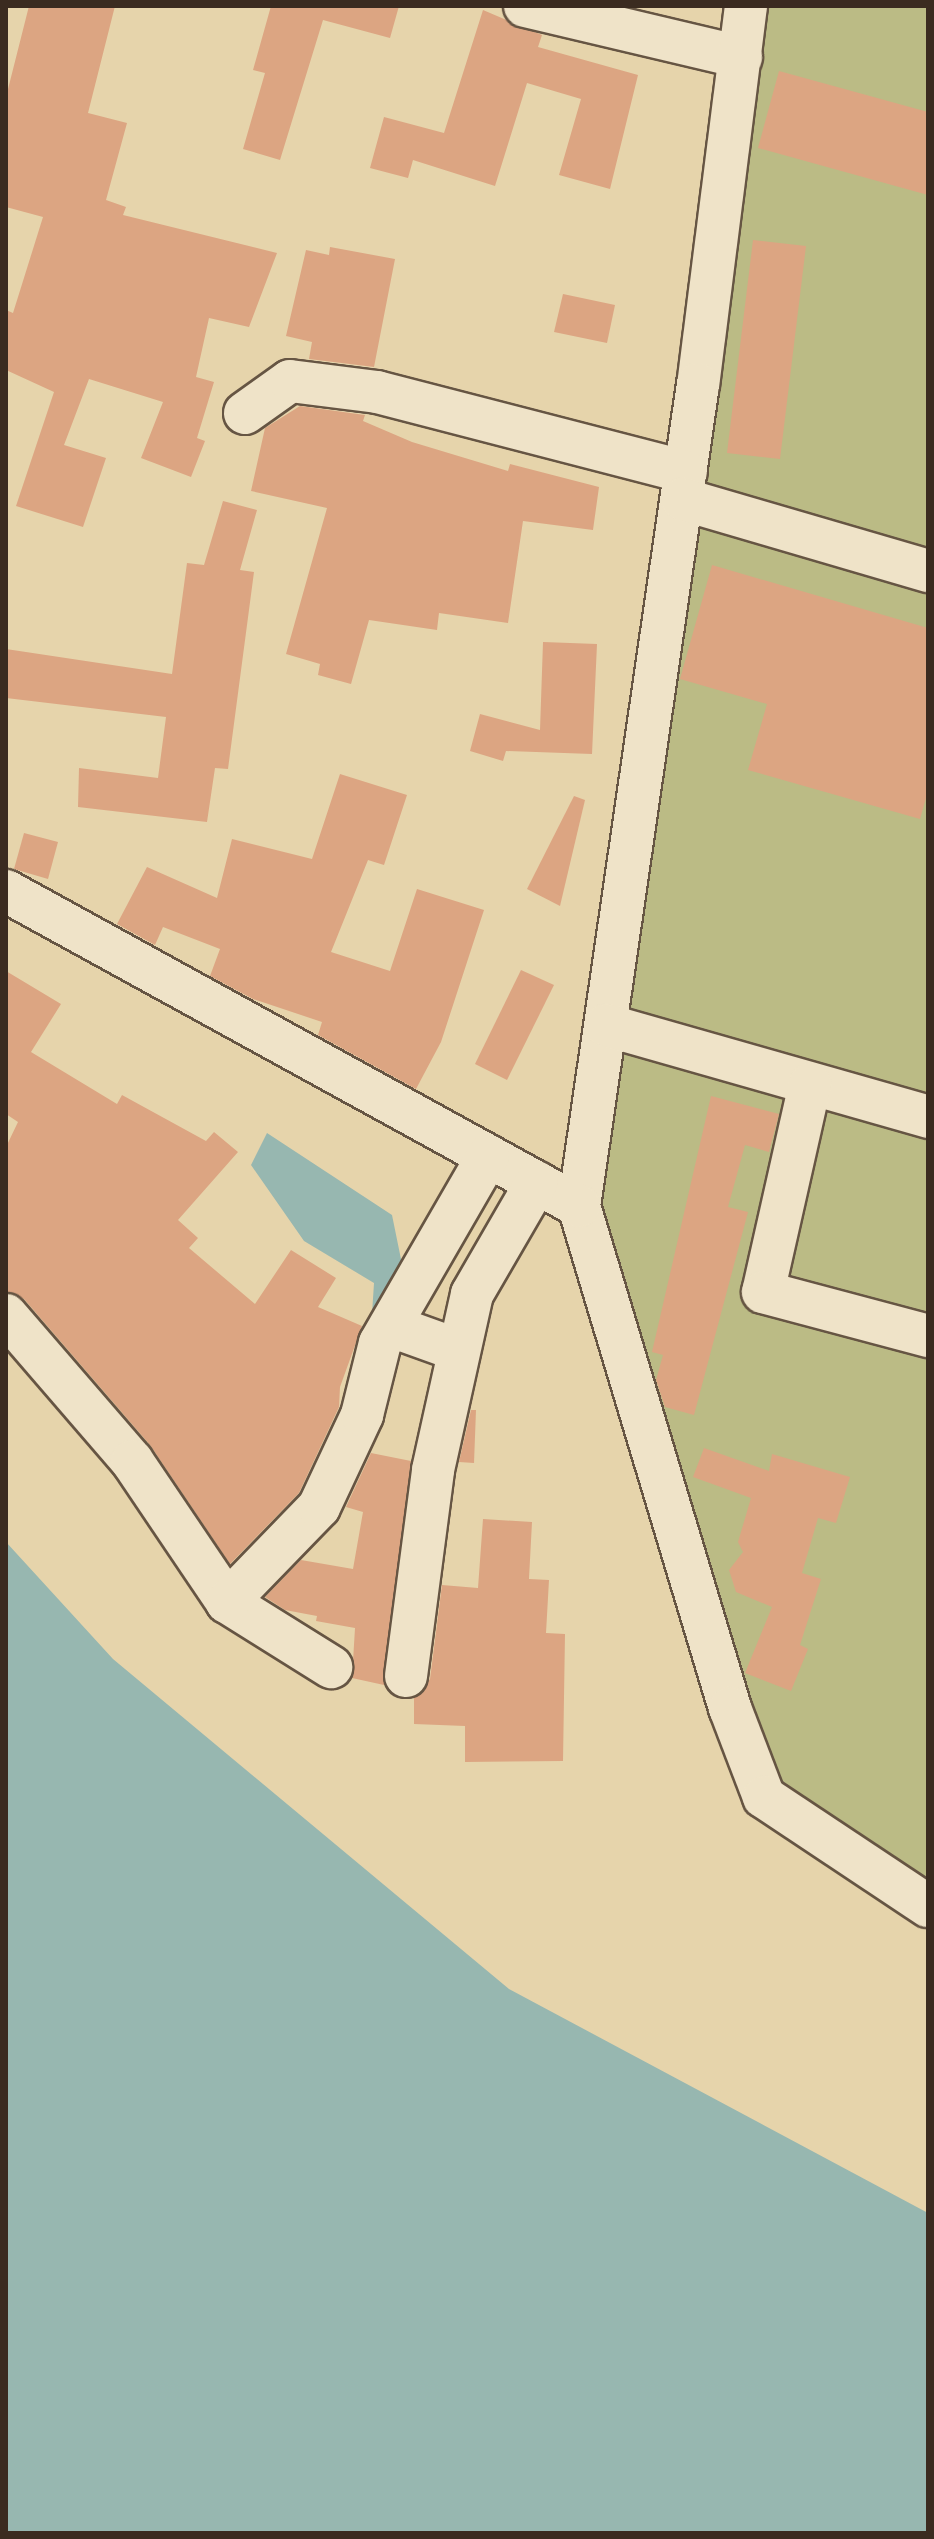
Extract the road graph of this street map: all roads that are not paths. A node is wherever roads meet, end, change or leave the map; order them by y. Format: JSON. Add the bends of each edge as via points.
{"nodes":[{"id":1,"x":525,"y":6,"type":"edge"},
{"id":2,"x":746,"y":6,"type":"edge"},
{"id":3,"x":741,"y":57,"type":"junction"},
{"id":4,"x":245,"y":413,"type":"dead end"},
{"id":5,"x":684,"y":486,"type":"junction"},
{"id":6,"x":928,"y":571,"type":"edge"},
{"id":7,"x":6,"y":891,"type":"edge"},
{"id":8,"x":606,"y":1025,"type":"junction"},
{"id":9,"x":810,"y":1084,"type":"junction"},
{"id":10,"x":928,"y":1117,"type":"edge"},
{"id":11,"x":488,"y":1156,"type":"junction"},
{"id":12,"x":537,"y":1182,"type":"junction"},
{"id":13,"x":579,"y":1206,"type":"junction"},
{"id":14,"x":6,"y":1315,"type":"edge"},
{"id":15,"x":391,"y":1326,"type":"junction"},
{"id":16,"x":928,"y":1336,"type":"edge"},
{"id":17,"x":458,"y":1350,"type":"junction"},
{"id":18,"x":227,"y":1602,"type":"junction"},
{"id":19,"x":331,"y":1667,"type":"dead end"},
{"id":20,"x":406,"y":1676,"type":"dead end"},
{"id":21,"x":928,"y":1906,"type":"edge"}],
"edges":[{"from":1,"to":3,"type":"street"},
{"from":2,"to":3,"type":"street"},
{"from":3,"to":5,"type":"street"},
{"from":4,"to":5,"type":"street","via":[[290,381],[377,392]]},
{"from":5,"to":6,"type":"street"},
{"from":5,"to":8,"type":"street"},
{"from":7,"to":11,"type":"street"},
{"from":8,"to":9,"type":"street"},
{"from":8,"to":13,"type":"street"},
{"from":9,"to":10,"type":"street"},
{"from":9,"to":16,"type":"street","via":[[763,1292]]},
{"from":11,"to":12,"type":"street"},
{"from":11,"to":15,"type":"street"},
{"from":12,"to":13,"type":"street"},
{"from":12,"to":17,"type":"street","via":[[472,1294]]},
{"from":13,"to":21,"type":"street","via":[[730,1708],[764,1797]]},
{"from":14,"to":18,"type":"street","via":[[132,1461]]},
{"from":15,"to":17,"type":"street"},
{"from":15,"to":18,"type":"street","via":[[380,1343],[362,1415],[319,1507]]},
{"from":17,"to":20,"type":"street","via":[[433,1470]]},
{"from":18,"to":19,"type":"street"}]}
